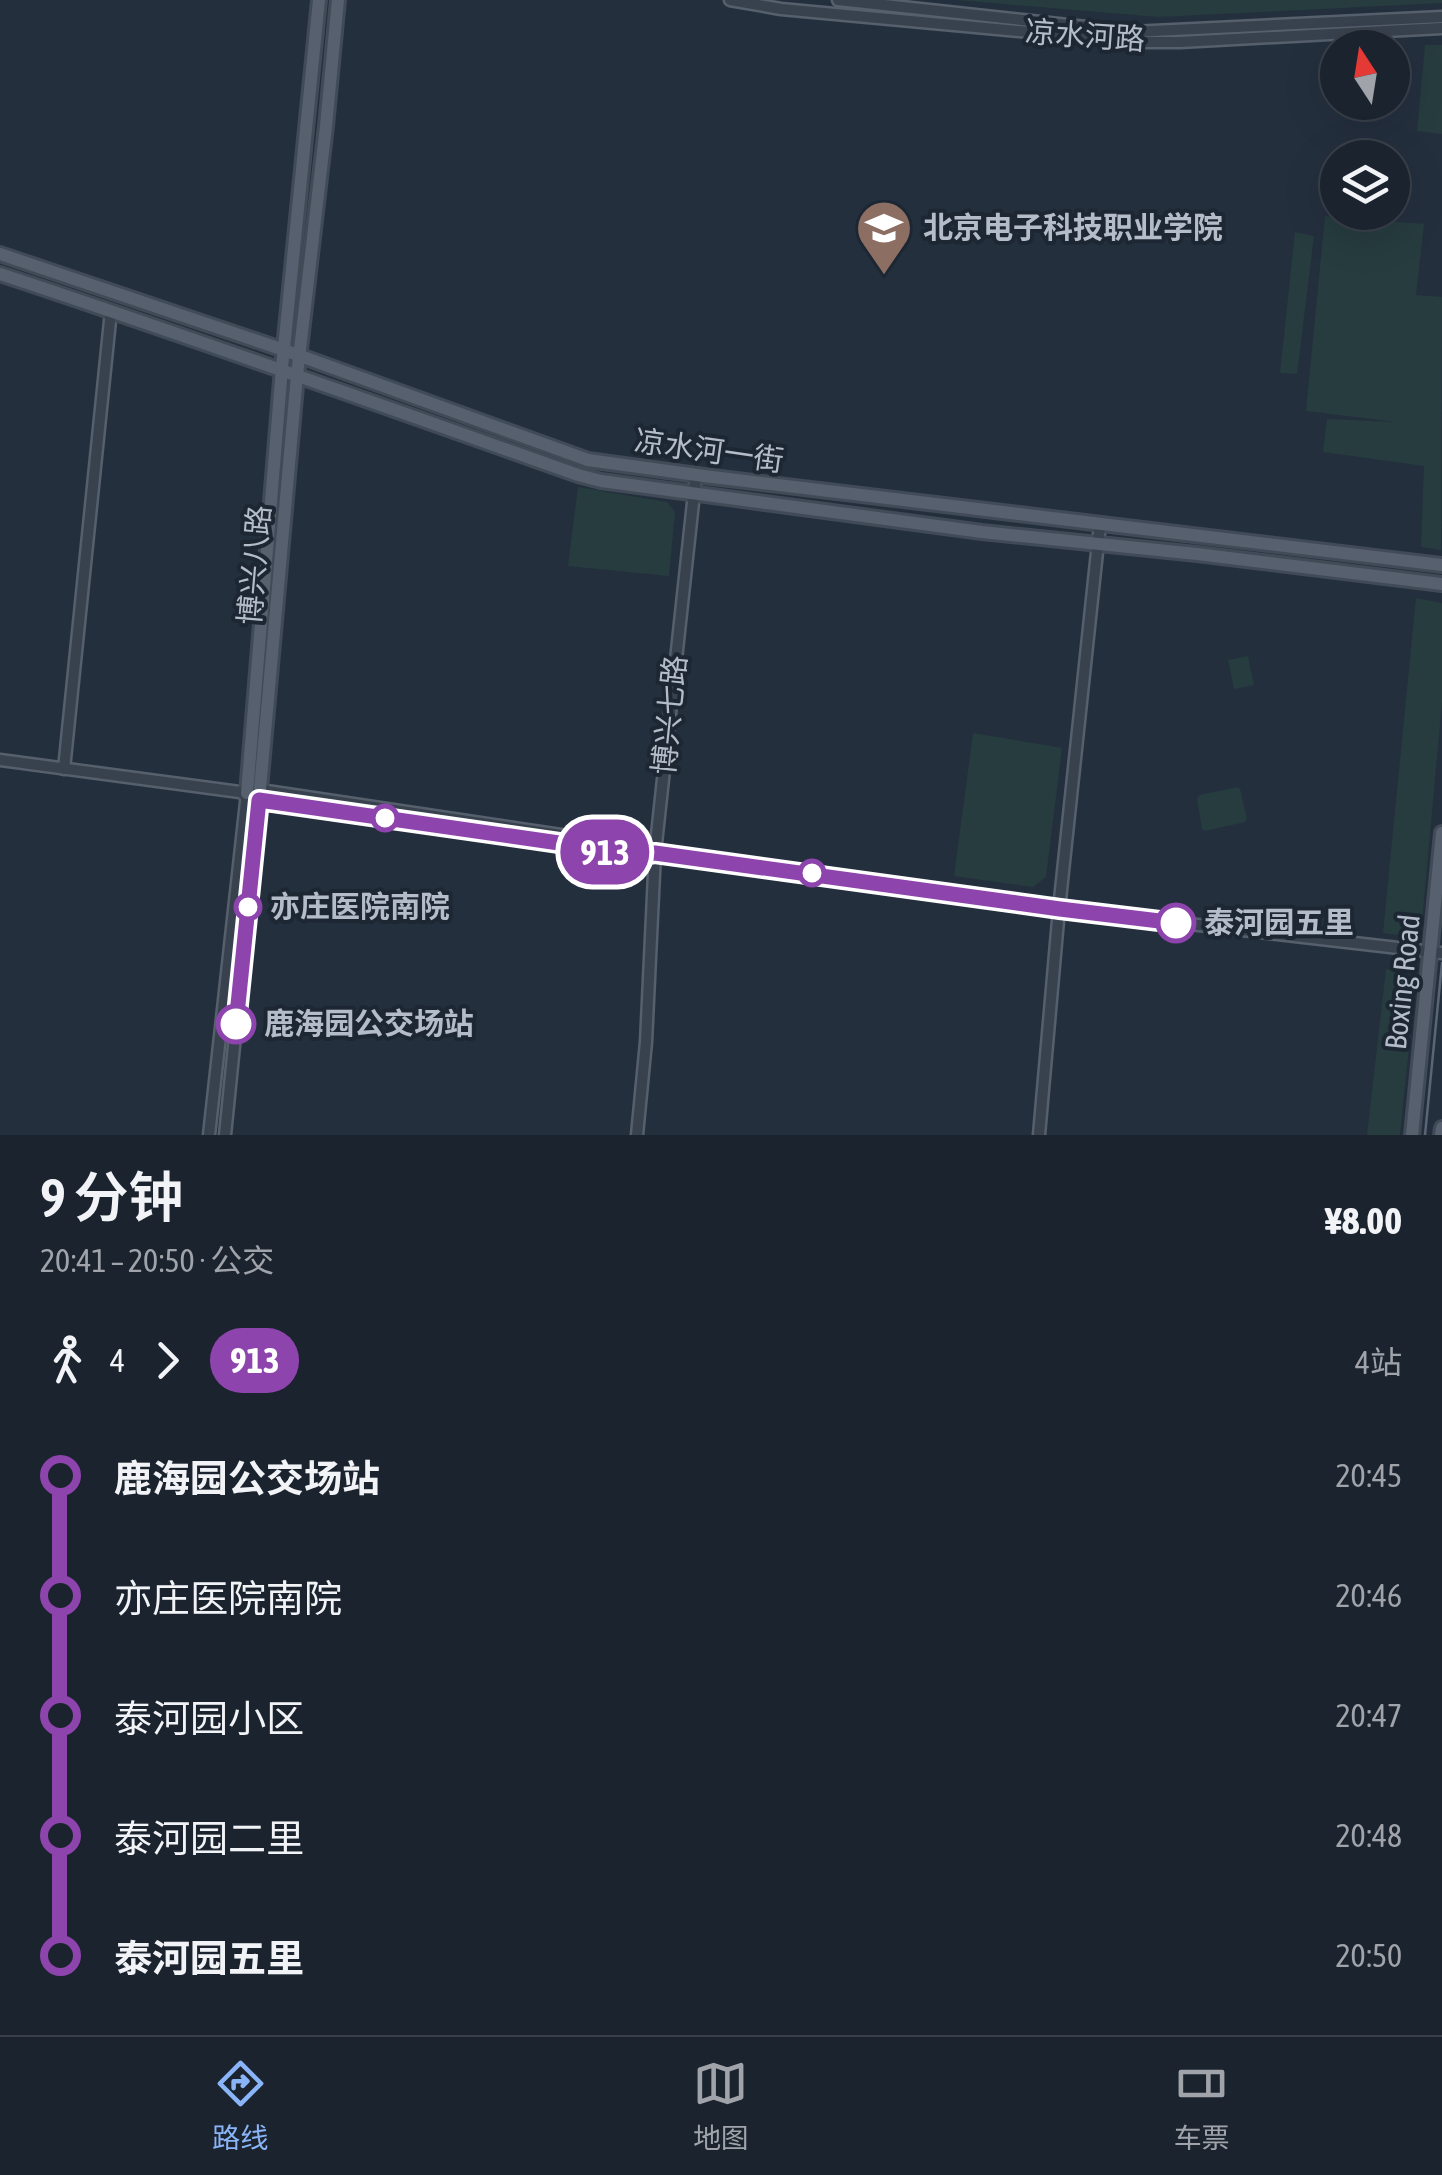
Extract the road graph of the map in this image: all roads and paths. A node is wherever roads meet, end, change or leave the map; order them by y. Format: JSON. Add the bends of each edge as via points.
{"nodes":[{"id":1,"x":320,"y":0,"type":"edge"},
{"id":2,"x":338,"y":0,"type":"edge"},
{"id":3,"x":730,"y":0,"type":"edge"},
{"id":4,"x":838,"y":0,"type":"edge"},
{"id":5,"x":1442,"y":16,"type":"edge"},
{"id":6,"x":1442,"y":28,"type":"edge"},
{"id":7,"x":0,"y":254,"type":"edge"},
{"id":8,"x":0,"y":274,"type":"edge"},
{"id":9,"x":111,"y":311,"type":"junction"},
{"id":10,"x":284,"y":350,"type":"junction"},
{"id":11,"x":299,"y":356,"type":"junction"},
{"id":12,"x":282,"y":368,"type":"junction"},
{"id":13,"x":297,"y":375,"type":"junction"},
{"id":14,"x":660,"y":470,"type":"junction"},
{"id":15,"x":696,"y":475,"type":"junction"},
{"id":16,"x":656,"y":488,"type":"junction"},
{"id":17,"x":694,"y":494,"type":"junction"},
{"id":18,"x":1100,"y":524,"type":"junction"},
{"id":19,"x":1098,"y":543,"type":"junction"},
{"id":20,"x":1442,"y":564,"type":"edge"},
{"id":21,"x":1442,"y":584,"type":"edge"},
{"id":22,"x":0,"y":760,"type":"edge"},
{"id":23,"x":64,"y":770,"type":"junction"},
{"id":24,"x":255,"y":795,"type":"junction"},
{"id":25,"x":1442,"y":833,"type":"edge"},
{"id":26,"x":655,"y":853,"type":"junction"},
{"id":27,"x":1060,"y":909,"type":"junction"},
{"id":28,"x":1437,"y":952,"type":"edge"},
{"id":29,"x":210,"y":1135,"type":"edge"},
{"id":30,"x":226,"y":1135,"type":"edge"},
{"id":31,"x":637,"y":1135,"type":"edge"},
{"id":32,"x":1039,"y":1135,"type":"edge"},
{"id":33,"x":1412,"y":1135,"type":"edge"}],
"edges":[{"from":1,"to":10,"type":"main road","name":"博兴八路"},
{"from":2,"to":11,"type":"main road","name":"博兴八路"},
{"from":3,"to":6,"type":"street","name":"凉水河路","via":[[1138,42]]},
{"from":4,"to":5,"type":"street","name":"凉水河路","via":[[1132,32]]},
{"from":7,"to":10,"type":"main road","name":"凉水河一街"},
{"from":8,"to":9,"type":"main road","name":"凉水河一街"},
{"from":9,"to":12,"type":"main road","name":"凉水河一街"},
{"from":9,"to":23,"type":"street"},
{"from":10,"to":11,"type":"main road","name":"凉水河一街"},
{"from":10,"to":12,"type":"main road","name":"博兴八路"},
{"from":11,"to":13,"type":"main road","name":"博兴八路"},
{"from":11,"to":14,"type":"main road","name":"凉水河一街","via":[[588,460]]},
{"from":12,"to":13,"type":"main road","name":"凉水河一街"},
{"from":12,"to":24,"type":"main road","name":"博兴八路"},
{"from":13,"to":16,"type":"main road","name":"凉水河一街","via":[[578,475]]},
{"from":13,"to":24,"type":"main road","name":"博兴八路"},
{"from":14,"to":15,"type":"main road","name":"凉水河一街"},
{"from":14,"to":16,"type":"main road","via":[[664,480]]},
{"from":15,"to":17,"type":"street","name":"博兴七路"},
{"from":15,"to":18,"type":"main road","name":"凉水河一街"},
{"from":16,"to":17,"type":"main road","name":"凉水河一街"},
{"from":17,"to":19,"type":"main road","name":"凉水河一街"},
{"from":17,"to":26,"type":"street","name":"博兴七路"},
{"from":18,"to":19,"type":"street"},
{"from":18,"to":20,"type":"main road","name":"凉水河一街"},
{"from":19,"to":21,"type":"main road","name":"凉水河一街"},
{"from":19,"to":27,"type":"street"},
{"from":22,"to":23,"type":"street"},
{"from":23,"to":24,"type":"street"},
{"from":24,"to":26,"type":"street","via":[[635,856]]},
{"from":24,"to":29,"type":"street","name":"博兴八路"},
{"from":24,"to":30,"type":"street","name":"博兴八路"},
{"from":25,"to":28,"type":"main road","name":"Boxing Road"},
{"from":26,"to":27,"type":"street"},
{"from":26,"to":31,"type":"street","name":"博兴七路"},
{"from":27,"to":28,"type":"street"},
{"from":27,"to":32,"type":"street"},
{"from":28,"to":33,"type":"main road","name":"Boxing Road"}]}
